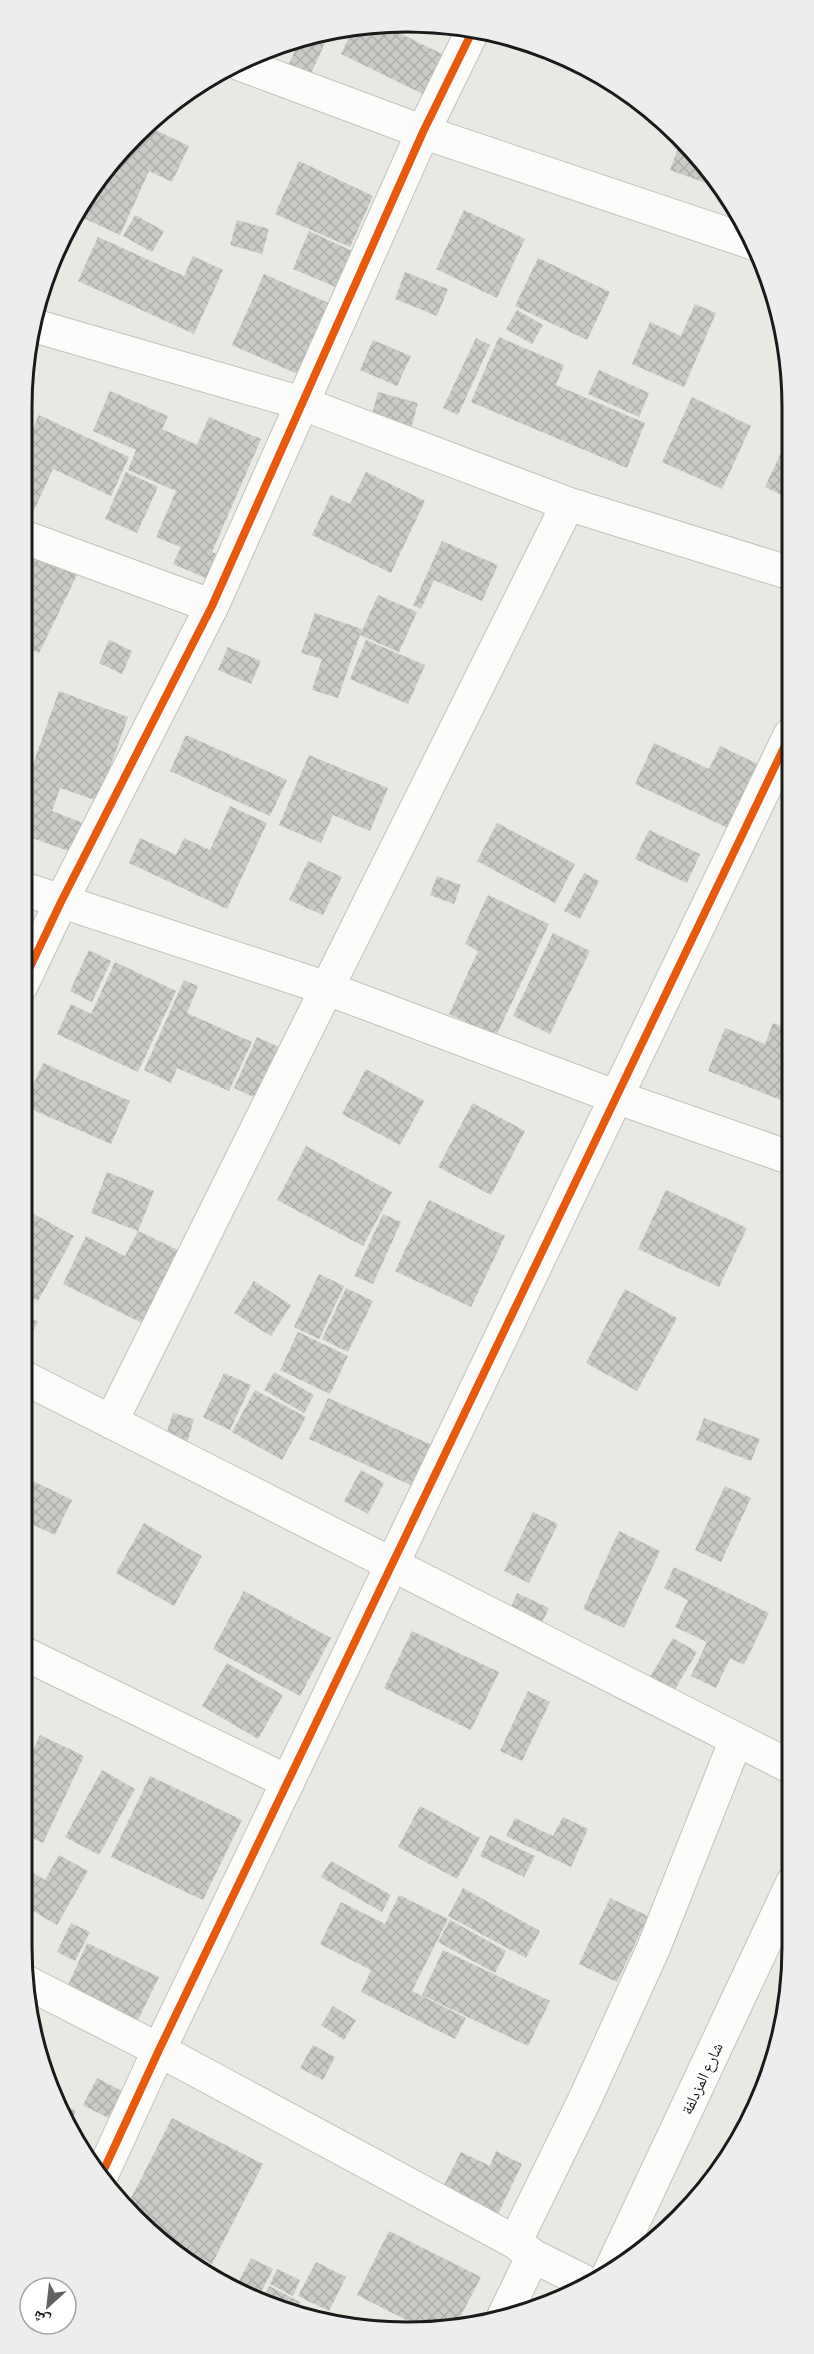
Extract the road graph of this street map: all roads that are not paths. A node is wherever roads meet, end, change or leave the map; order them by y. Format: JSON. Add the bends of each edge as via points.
{"nodes":[{"id":1,"x":469,"y":37,"type":"edge"},
{"id":2,"x":248,"y":67,"type":"edge"},
{"id":3,"x":423,"y":132,"type":"junction"},
{"id":4,"x":743,"y":240,"type":"edge"},
{"id":5,"x":40,"y":327,"type":"edge"},
{"id":6,"x":301,"y":403,"type":"junction"},
{"id":7,"x":568,"y":504,"type":"junction"},
{"id":8,"x":32,"y":540,"type":"edge"},
{"id":9,"x":782,"y":571,"type":"edge"},
{"id":10,"x":212,"y":606,"type":"junction"},
{"id":11,"x":782,"y":752,"type":"edge"},
{"id":12,"x":32,"y":892,"type":"edge"},
{"id":13,"x":61,"y":902,"type":"junction"},
{"id":14,"x":32,"y":963,"type":"edge"},
{"id":15,"x":326,"y":988,"type":"junction"},
{"id":16,"x":616,"y":1097,"type":"junction"},
{"id":17,"x":782,"y":1155,"type":"edge"},
{"id":18,"x":32,"y":1382,"type":"edge"},
{"id":19,"x":111,"y":1422,"type":"junction"},
{"id":20,"x":394,"y":1564,"type":"junction"},
{"id":21,"x":32,"y":1658,"type":"edge"},
{"id":22,"x":736,"y":1740,"type":"junction"},
{"id":23,"x":782,"y":1763,"type":"edge"},
{"id":24,"x":288,"y":1782,"type":"junction"},
{"id":25,"x":782,"y":1905,"type":"edge"},
{"id":26,"x":34,"y":1986,"type":"edge"},
{"id":27,"x":159,"y":2050,"type":"junction"},
{"id":28,"x":104,"y":2169,"type":"edge"},
{"id":29,"x":524,"y":2249,"type":"junction"},
{"id":30,"x":616,"y":2259,"type":"edge"},
{"id":31,"x":581,"y":2280,"type":"edge"},
{"id":32,"x":505,"y":2310,"type":"edge"}],
"edges":[{"from":1,"to":3,"type":"street"},
{"from":2,"to":3,"type":"street"},
{"from":3,"to":4,"type":"street"},
{"from":3,"to":6,"type":"street"},
{"from":5,"to":6,"type":"street"},
{"from":6,"to":7,"type":"street"},
{"from":6,"to":10,"type":"street"},
{"from":7,"to":9,"type":"street"},
{"from":7,"to":15,"type":"street"},
{"from":8,"to":10,"type":"street"},
{"from":10,"to":13,"type":"street"},
{"from":11,"to":16,"type":"street"},
{"from":12,"to":13,"type":"street"},
{"from":13,"to":14,"type":"street"},
{"from":13,"to":15,"type":"street"},
{"from":15,"to":16,"type":"street"},
{"from":15,"to":19,"type":"street"},
{"from":16,"to":17,"type":"street"},
{"from":16,"to":20,"type":"street"},
{"from":18,"to":19,"type":"street"},
{"from":19,"to":20,"type":"street"},
{"from":20,"to":22,"type":"street"},
{"from":20,"to":24,"type":"street"},
{"from":21,"to":24,"type":"street"},
{"from":22,"to":23,"type":"street"},
{"from":22,"to":29,"type":"street","via":[[654,1947],[585,2099]]},
{"from":24,"to":27,"type":"street"},
{"from":25,"to":30,"type":"street","name":"شارع المزدلفة"},
{"from":26,"to":27,"type":"street"},
{"from":27,"to":28,"type":"street"},
{"from":27,"to":29,"type":"street"},
{"from":29,"to":31,"type":"street"},
{"from":29,"to":32,"type":"street"}]}
